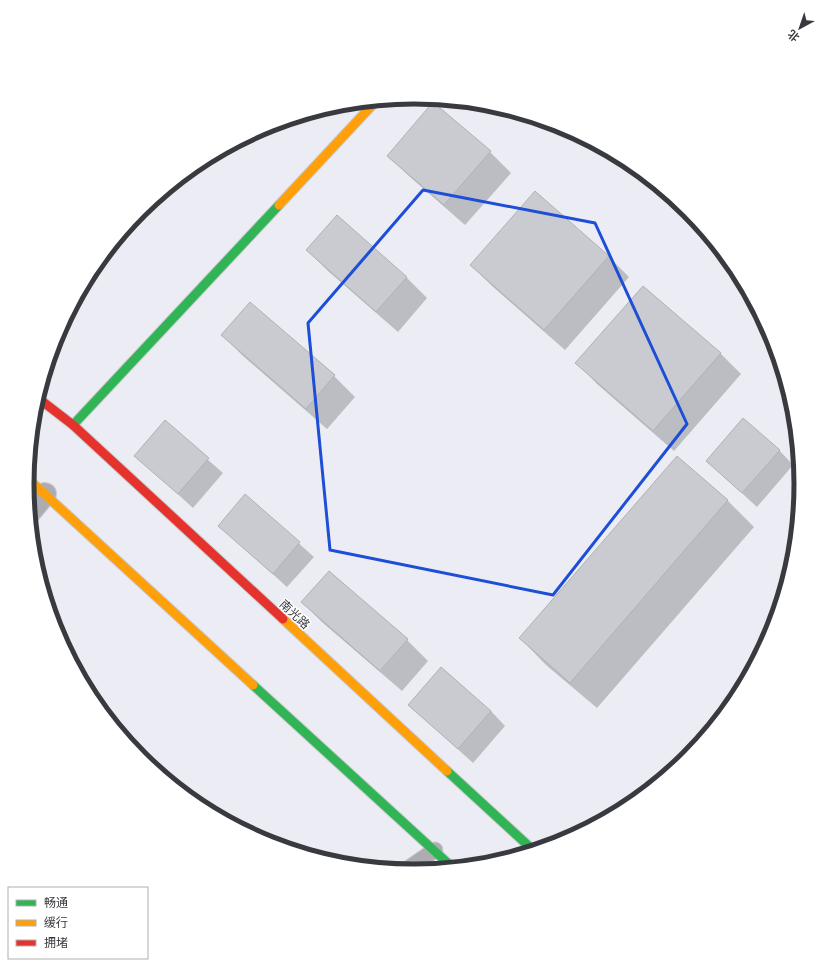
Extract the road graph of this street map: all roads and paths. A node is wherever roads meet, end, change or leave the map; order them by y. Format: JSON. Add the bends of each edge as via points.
{"nodes":[{"id":1,"x":371,"y":106,"type":"edge"},
{"id":2,"x":43,"y":402,"type":"edge"},
{"id":3,"x":73,"y":425,"type":"junction"},
{"id":4,"x":34,"y":484,"type":"edge"},
{"id":5,"x":45,"y":494,"type":"junction"},
{"id":6,"x":35,"y":506,"type":"edge"},
{"id":7,"x":528,"y":846,"type":"edge"},
{"id":8,"x":435,"y":850,"type":"junction"},
{"id":9,"x":447,"y":862,"type":"edge"},
{"id":10,"x":415,"y":864,"type":"edge"}],
"edges":[{"from":1,"to":3,"type":"main road"},
{"from":2,"to":3,"type":"main road","name":"南光路"},
{"from":3,"to":7,"type":"main road","name":"南光路"},
{"from":4,"to":5,"type":"main road"},
{"from":5,"to":6,"type":"street"},
{"from":5,"to":8,"type":"main road"},
{"from":8,"to":9,"type":"main road"},
{"from":8,"to":10,"type":"lane"}]}
